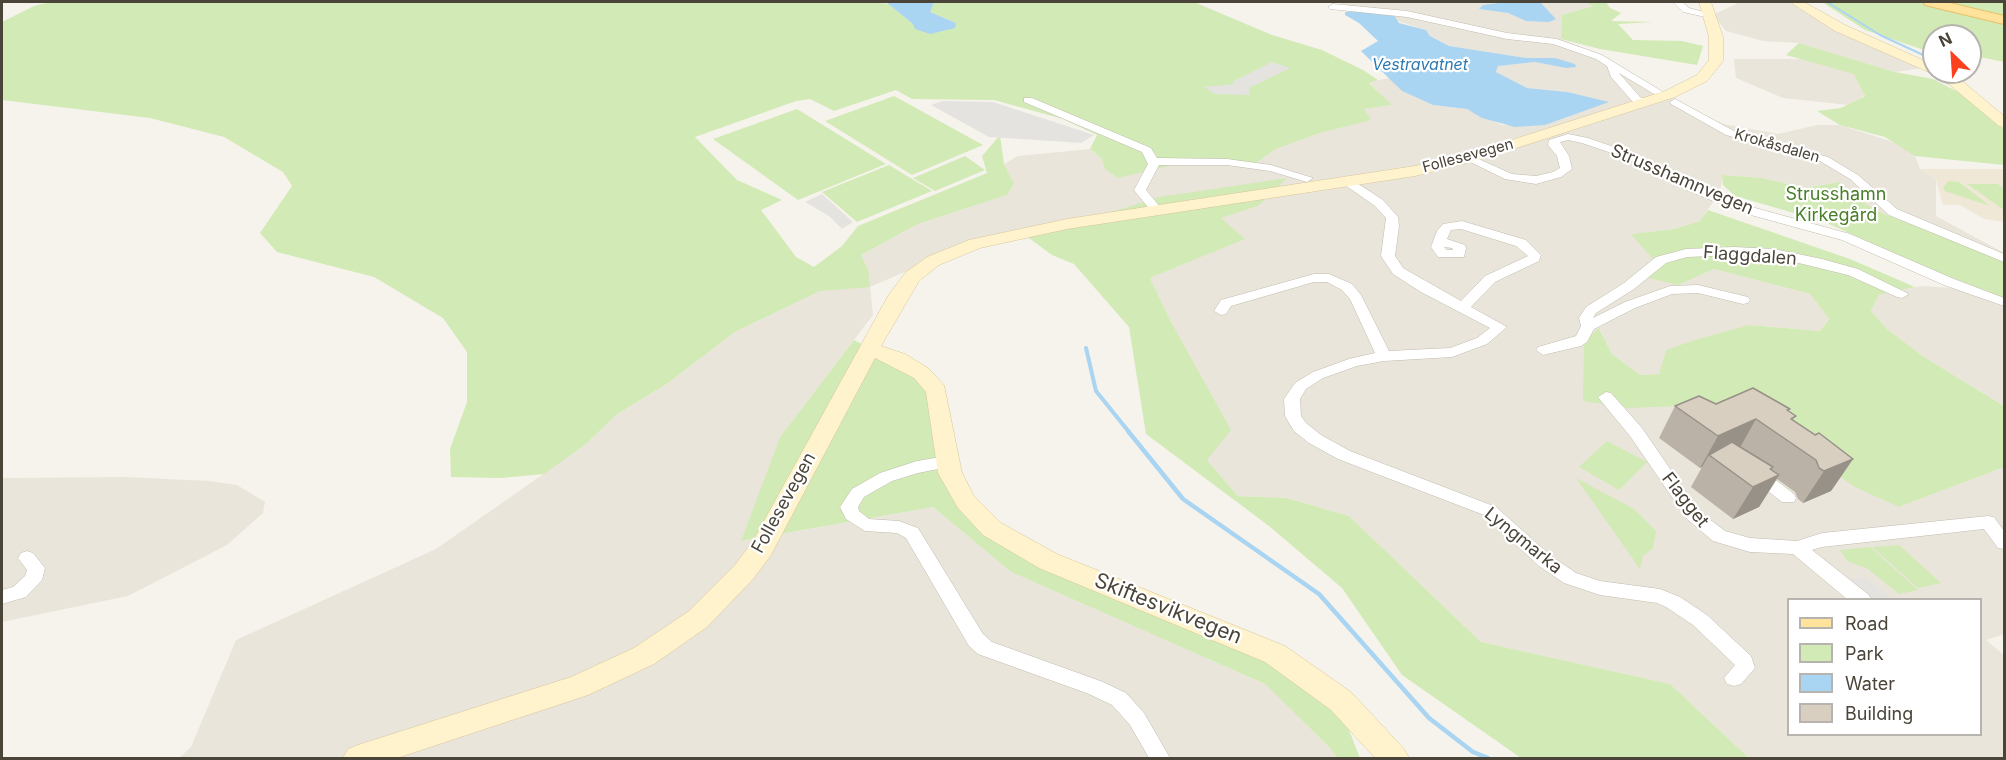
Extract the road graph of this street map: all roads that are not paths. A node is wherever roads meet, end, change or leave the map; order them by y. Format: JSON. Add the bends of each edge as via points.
{"nodes":[{"id":1,"x":1677,"y":2,"type":"edge"},
{"id":2,"x":1796,"y":2,"type":"edge"},
{"id":3,"x":1930,"y":2,"type":"edge"},
{"id":4,"x":1334,"y":4,"type":"edge"},
{"id":5,"x":1707,"y":8,"type":"edge"},
{"id":6,"x":2004,"y":20,"type":"edge"},
{"id":7,"x":1610,"y":64,"type":"junction"},
{"id":8,"x":1922,"y":65,"type":"edge"},
{"id":9,"x":1957,"y":84,"type":"edge"},
{"id":10,"x":1651,"y":97,"type":"junction"},
{"id":11,"x":1028,"y":100,"type":"dead end"},
{"id":12,"x":1675,"y":102,"type":"dead end"},
{"id":13,"x":2004,"y":123,"type":"edge"},
{"id":14,"x":1468,"y":158,"type":"junction"},
{"id":15,"x":1154,"y":161,"type":"junction"},
{"id":16,"x":1307,"y":178,"type":"dead end"},
{"id":17,"x":1349,"y":182,"type":"junction"},
{"id":18,"x":1155,"y":208,"type":"junction"},
{"id":19,"x":1440,"y":240,"type":"dead end"},
{"id":20,"x":2004,"y":258,"type":"edge"},
{"id":21,"x":1902,"y":294,"type":"dead end"},
{"id":22,"x":1743,"y":300,"type":"dead end"},
{"id":23,"x":2004,"y":302,"type":"edge"},
{"id":24,"x":1463,"y":307,"type":"junction"},
{"id":25,"x":1221,"y":311,"type":"dead end"},
{"id":26,"x":1587,"y":327,"type":"junction"},
{"id":27,"x":1543,"y":350,"type":"dead end"},
{"id":28,"x":865,"y":355,"type":"junction"},
{"id":29,"x":1384,"y":356,"type":"junction"},
{"id":30,"x":1606,"y":397,"type":"dead end"},
{"id":31,"x":947,"y":462,"type":"junction"},
{"id":32,"x":1743,"y":465,"type":"edge"},
{"id":33,"x":1788,"y":498,"type":"dead end"},
{"id":34,"x":2004,"y":543,"type":"edge"},
{"id":35,"x":1797,"y":548,"type":"junction"},
{"id":36,"x":27,"y":558,"type":"dead end"},
{"id":37,"x":2,"y":597,"type":"edge"},
{"id":38,"x":1860,"y":598,"type":"edge"},
{"id":39,"x":1734,"y":678,"type":"dead end"},
{"id":40,"x":358,"y":759,"type":"edge"},
{"id":41,"x":1160,"y":759,"type":"edge"},
{"id":42,"x":1394,"y":759,"type":"edge"}],
"edges":[{"from":1,"to":5,"type":"street","name":"Follesevegen","via":[[1686,10]]},
{"from":2,"to":8,"type":"main road","via":[[1840,28]]},
{"from":3,"to":6,"type":"main road"},
{"from":4,"to":7,"type":"street","via":[[1407,14],[1507,36],[1547,39],[1588,52]]},
{"from":5,"to":10,"type":"main road","name":"Follesevegen","via":[[1718,47],[1710,70],[1682,89]]},
{"from":7,"to":10,"type":"street"},
{"from":7,"to":10,"type":"street","via":[[1636,99]]},
{"from":9,"to":13,"type":"main road"},
{"from":10,"to":14,"type":"main road","name":"Follesevegen"},
{"from":11,"to":15,"type":"street","via":[[1127,140],[1147,150]]},
{"from":12,"to":20,"type":"street","name":"Krokåsdalen","via":[[1730,133],[1824,159],[1854,177],[1893,212]]},
{"from":14,"to":17,"type":"main road","name":"Follesevegen"},
{"from":14,"to":23,"type":"street","name":"Strusshamnvegen","via":[[1509,177],[1536,180],[1566,170],[1555,140],[1584,140],[1636,158],[1735,205],[1846,237]]},
{"from":15,"to":16,"type":"street","via":[[1227,162]]},
{"from":15,"to":18,"type":"street","via":[[1140,190]]},
{"from":17,"to":18,"type":"main road","name":"Follesevegen"},
{"from":17,"to":24,"type":"street","via":[[1380,203],[1392,217],[1388,255],[1393,265],[1416,284]]},
{"from":18,"to":28,"type":"main road","name":"Follesevegen","via":[[1021,233],[946,255],[922,269],[904,287]]},
{"from":19,"to":24,"type":"street","via":[[1447,227],[1462,225],[1521,243],[1535,255],[1490,279]]},
{"from":21,"to":26,"type":"street","name":"Flaggdalen","via":[[1853,272],[1817,262],[1774,254],[1698,251],[1661,260],[1591,310],[1586,318]]},
{"from":22,"to":26,"type":"street","name":"Flaggdalen","via":[[1698,289],[1670,290]]},
{"from":24,"to":29,"type":"street","name":"Lyngmarka","via":[[1500,327],[1482,341],[1452,352]]},
{"from":25,"to":29,"type":"street","via":[[1226,303],[1262,291],[1329,278],[1347,287],[1356,298]]},
{"from":26,"to":27,"type":"street","name":"Flaggdalen","via":[[1576,343]]},
{"from":28,"to":31,"type":"main road","name":"Skiftesvikvegen","via":[[906,365],[921,373],[936,390]]},
{"from":28,"to":40,"type":"main road","name":"Follesevegen","via":[[762,548],[698,619],[644,656],[578,687]]},
{"from":29,"to":39,"type":"street","name":"Lyngmarka","via":[[1332,368],[1300,386],[1291,408],[1300,427],[1344,455],[1490,511],[1545,561],[1570,578],[1599,588],[1660,596],[1673,602],[1700,620],[1744,662],[1744,668]]},
{"from":30,"to":35,"type":"street","name":"Flagget","via":[[1706,528],[1750,545]]},
{"from":31,"to":41,"type":"street","via":[[886,477],[858,493],[849,507],[852,514],[865,525],[899,527],[912,533],[976,640],[985,648],[1119,699],[1137,719]]},
{"from":31,"to":42,"type":"main road","name":"Skiftesvikvegen","via":[[966,502],[1009,540],[1048,561],[1275,654],[1341,701]]},
{"from":32,"to":33,"type":"street"},
{"from":34,"to":35,"type":"street","name":"Flagget","via":[[1988,522],[1822,540]]},
{"from":35,"to":38,"type":"street"},
{"from":36,"to":37,"type":"street","via":[[36,568],[33,580],[19,592]]}]}
